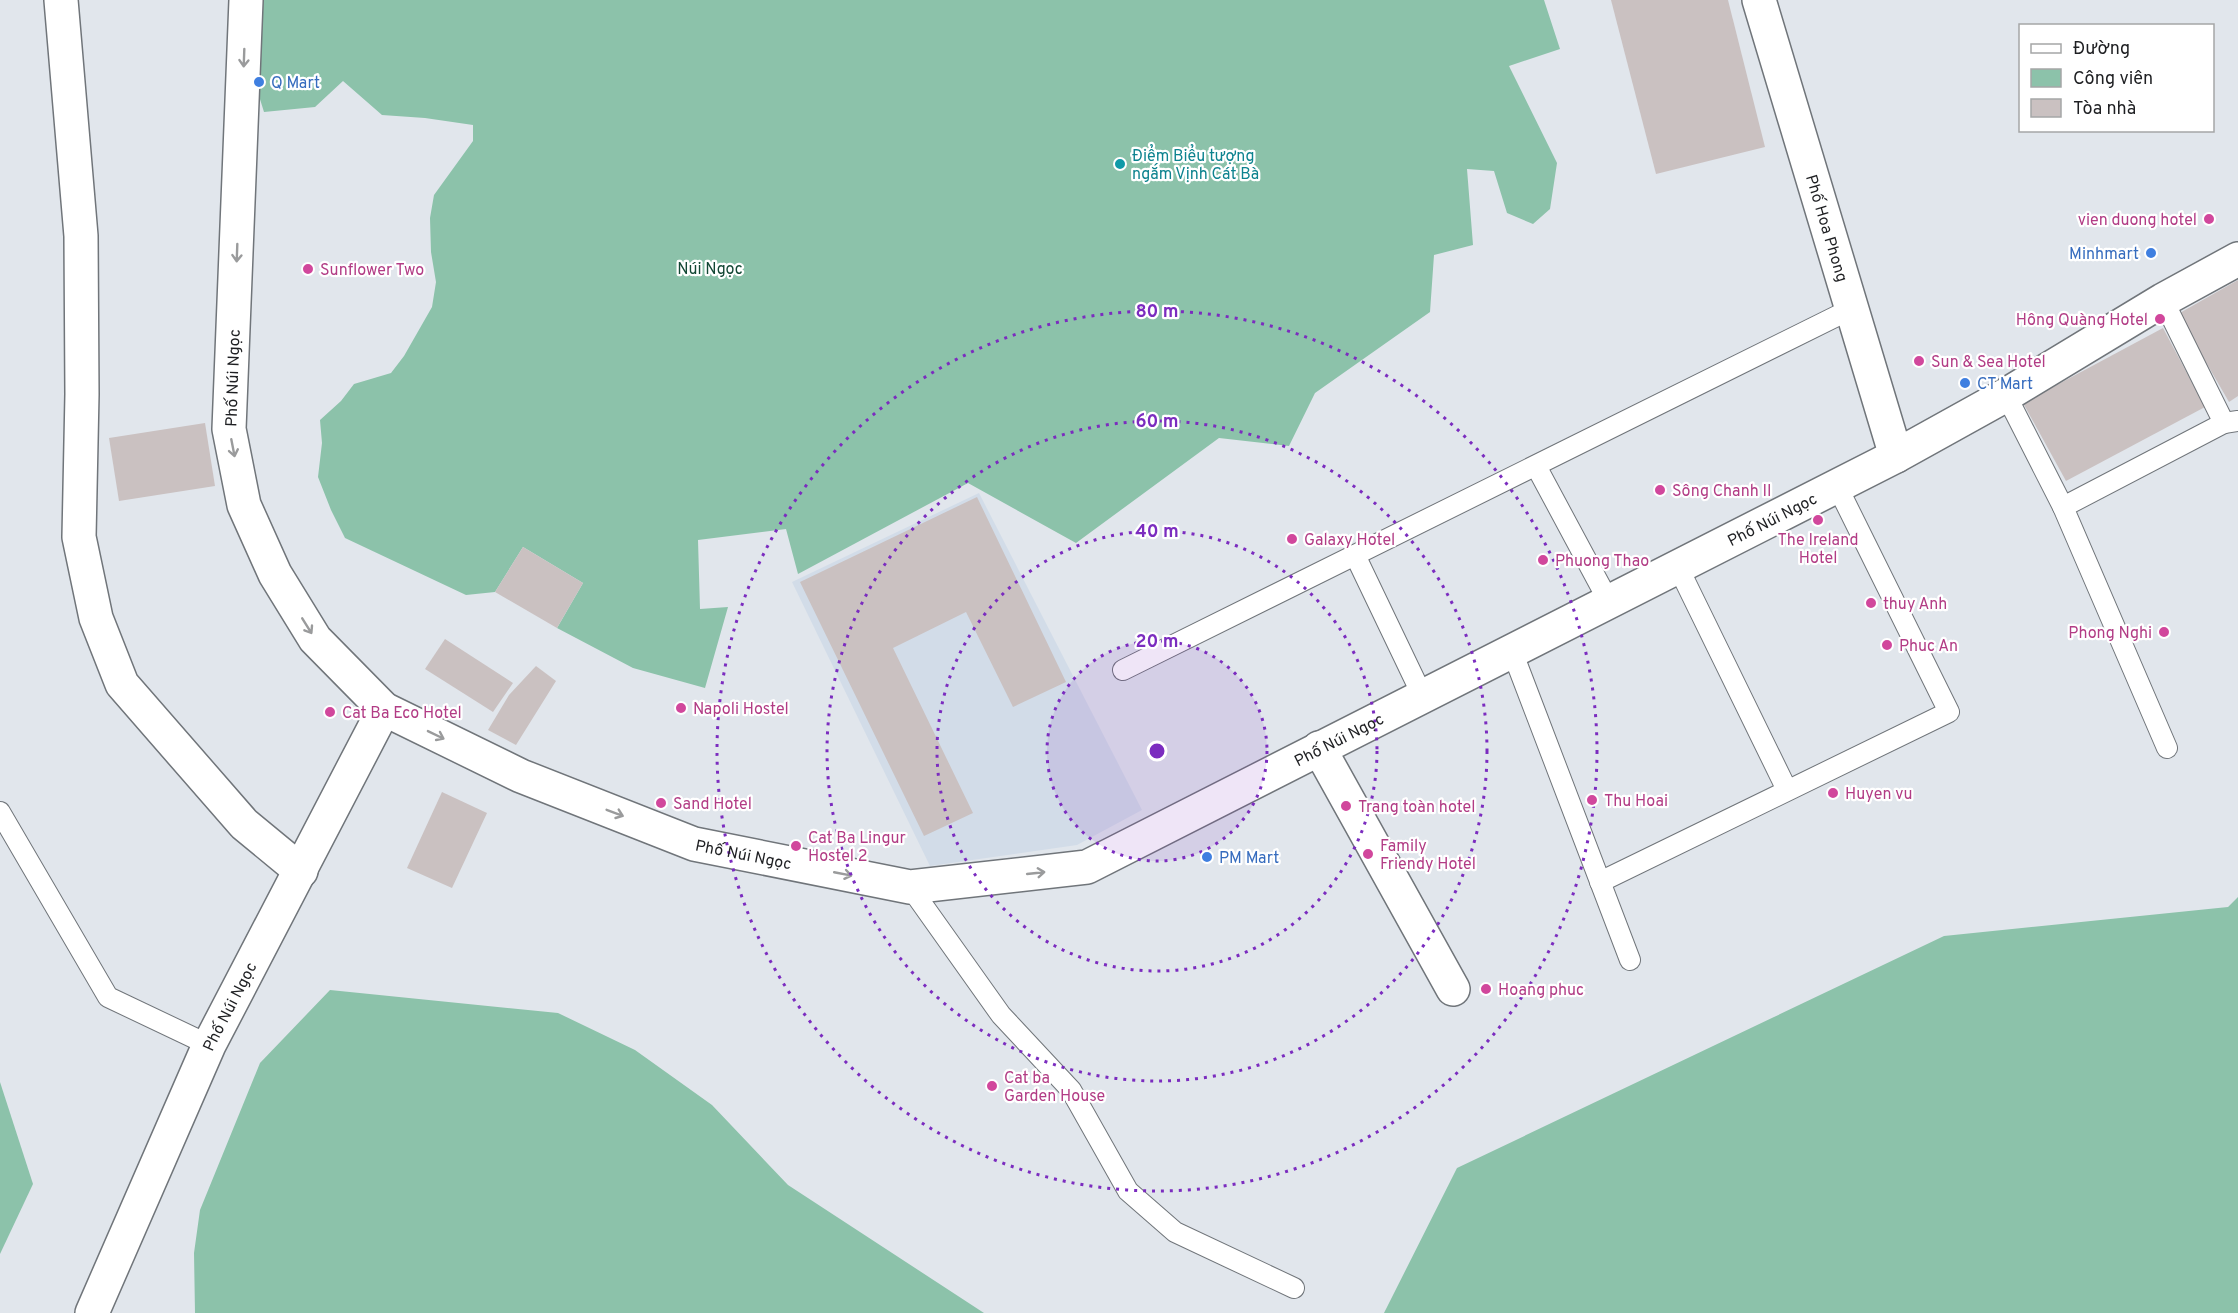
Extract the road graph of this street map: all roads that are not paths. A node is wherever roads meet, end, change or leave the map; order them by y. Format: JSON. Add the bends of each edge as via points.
{"nodes":[{"id":1,"x":61,"y":0,"type":"edge"},
{"id":2,"x":246,"y":0,"type":"edge"},
{"id":3,"x":1759,"y":0,"type":"edge"},
{"id":4,"x":2238,"y":259,"type":"edge"},
{"id":5,"x":2163,"y":300,"type":"junction"},
{"id":6,"x":1851,"y":309,"type":"junction"},
{"id":7,"x":2006,"y":395,"type":"junction"},
{"id":8,"x":2231,"y":422,"type":"edge"},
{"id":9,"x":1896,"y":456,"type":"junction"},
{"id":10,"x":1536,"y":466,"type":"junction"},
{"id":11,"x":1837,"y":486,"type":"junction"},
{"id":12,"x":2063,"y":507,"type":"junction"},
{"id":13,"x":1355,"y":555,"type":"junction"},
{"id":14,"x":1678,"y":567,"type":"junction"},
{"id":15,"x":1609,"y":602,"type":"junction"},
{"id":16,"x":1512,"y":651,"type":"junction"},
{"id":17,"x":1123,"y":670,"type":"dead end"},
{"id":18,"x":1423,"y":697,"type":"junction"},
{"id":19,"x":384,"y":709,"type":"junction"},
{"id":20,"x":1319,"y":748,"type":"junction"},
{"id":21,"x":2167,"y":748,"type":"dead end"},
{"id":22,"x":1787,"y":790,"type":"junction"},
{"id":23,"x":0,"y":812,"type":"edge"},
{"id":24,"x":301,"y":871,"type":"junction"},
{"id":25,"x":1600,"y":882,"type":"junction"},
{"id":26,"x":910,"y":887,"type":"junction"},
{"id":27,"x":1630,"y":960,"type":"dead end"},
{"id":28,"x":1453,"y":989,"type":"dead end"},
{"id":29,"x":209,"y":1045,"type":"junction"},
{"id":30,"x":1294,"y":1288,"type":"dead end"},
{"id":31,"x":92,"y":1313,"type":"edge"}],
"edges":[{"from":1,"to":24,"type":"street","via":[[81,236],[79,537],[96,618],[122,684],[244,824]]},
{"from":2,"to":19,"type":"street","name":"Phố Núi Ngọc","one_way":true,"via":[[231,440],[244,504],[275,574],[315,639]]},
{"from":3,"to":6,"type":"street","name":"Phố Hoa Phong"},
{"from":4,"to":5,"type":"street","name":"Phố Núi Ngọc"},
{"from":5,"to":7,"type":"street","name":"Phố Núi Ngọc"},
{"from":5,"to":8,"type":"lane"},
{"from":6,"to":9,"type":"street","name":"Phố Hoa Phong"},
{"from":6,"to":10,"type":"lane"},
{"from":7,"to":9,"type":"street","name":"Phố Núi Ngọc"},
{"from":7,"to":12,"type":"lane"},
{"from":8,"to":12,"type":"lane"},
{"from":9,"to":11,"type":"street","name":"Phố Núi Ngọc"},
{"from":10,"to":13,"type":"lane"},
{"from":10,"to":15,"type":"lane"},
{"from":11,"to":14,"type":"street","name":"Phố Núi Ngọc"},
{"from":11,"to":22,"type":"lane","via":[[1949,712]]},
{"from":12,"to":21,"type":"lane"},
{"from":13,"to":17,"type":"lane"},
{"from":13,"to":18,"type":"lane"},
{"from":14,"to":15,"type":"street","name":"Phố Núi Ngọc"},
{"from":14,"to":22,"type":"lane"},
{"from":15,"to":16,"type":"street","name":"Phố Núi Ngọc"},
{"from":16,"to":18,"type":"street","name":"Phố Núi Ngọc"},
{"from":16,"to":25,"type":"lane"},
{"from":18,"to":20,"type":"street","name":"Phố Núi Ngọc"},
{"from":19,"to":24,"type":"street","name":"Phố Núi Ngọc"},
{"from":19,"to":26,"type":"street","name":"Phố Núi Ngọc","one_way":true,"via":[[521,776],[694,844]]},
{"from":26,"to":20,"type":"street","name":"Phố Núi Ngọc","one_way":true,"via":[[1087,867]]},
{"from":20,"to":28,"type":"street"},
{"from":22,"to":25,"type":"lane"},
{"from":23,"to":29,"type":"lane","via":[[108,997]]},
{"from":24,"to":29,"type":"street","name":"Phố Núi Ngọc"},
{"from":25,"to":27,"type":"lane"},
{"from":26,"to":30,"type":"lane","via":[[1001,1015],[1071,1090],[1128,1191],[1175,1232]]},
{"from":29,"to":31,"type":"street","name":"Phố Núi Ngọc"}]}
